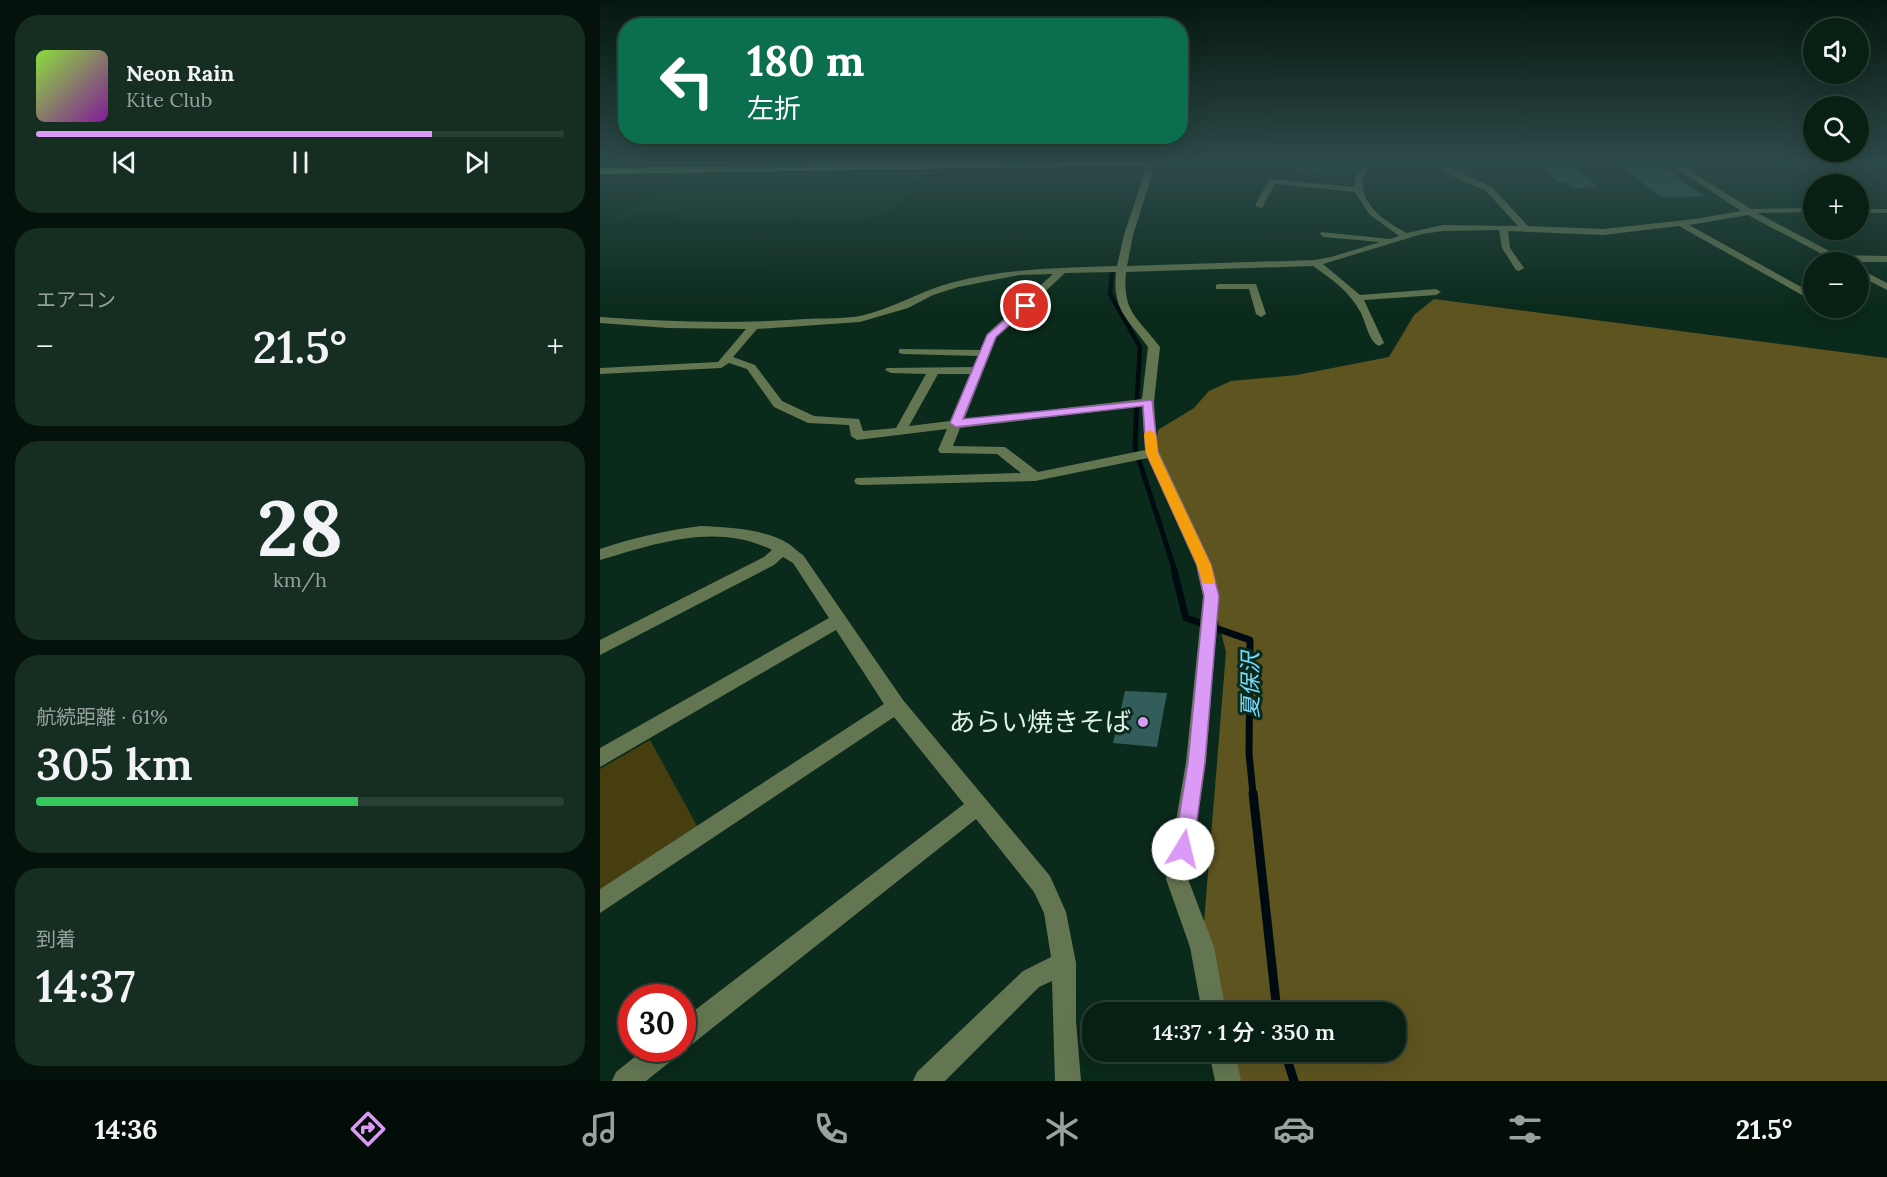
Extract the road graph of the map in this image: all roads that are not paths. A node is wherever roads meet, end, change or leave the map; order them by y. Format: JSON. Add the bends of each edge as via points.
{"nodes":[{"id":1,"x":1137,"y":212,"type":"edge"},
{"id":2,"x":1372,"y":212,"type":"edge"},
{"id":3,"x":1511,"y":212,"type":"edge"},
{"id":4,"x":1741,"y":212,"type":"edge"},
{"id":5,"x":1752,"y":212,"type":"edge"},
{"id":6,"x":1681,"y":224,"type":"junction"},
{"id":7,"x":1503,"y":227,"type":"junction"},
{"id":8,"x":1525,"y":228,"type":"junction"},
{"id":9,"x":1324,"y":234,"type":"dead end"},
{"id":10,"x":1406,"y":236,"type":"junction"},
{"id":11,"x":1391,"y":241,"type":"junction"},
{"id":12,"x":1824,"y":252,"type":"edge"},
{"id":13,"x":1869,"y":259,"type":"edge"},
{"id":14,"x":1887,"y":259,"type":"edge"},
{"id":15,"x":1315,"y":263,"type":"junction"},
{"id":16,"x":1224,"y":265,"type":"junction"},
{"id":17,"x":1121,"y":267,"type":"junction"},
{"id":18,"x":1519,"y":268,"type":"dead end"},
{"id":19,"x":1063,"y":270,"type":"junction"},
{"id":20,"x":1869,"y":277,"type":"edge"},
{"id":21,"x":1887,"y":287,"type":"edge"},
{"id":22,"x":1437,"y":292,"type":"dead end"},
{"id":23,"x":1803,"y":293,"type":"edge"},
{"id":24,"x":1357,"y":298,"type":"junction"},
{"id":25,"x":1261,"y":314,"type":"dead end"},
{"id":26,"x":600,"y":320,"type":"edge"},
{"id":27,"x":754,"y":326,"type":"junction"},
{"id":28,"x":1379,"y":343,"type":"dead end"},
{"id":29,"x":903,"y":351,"type":"dead end"},
{"id":30,"x":985,"y":353,"type":"junction"},
{"id":31,"x":727,"y":359,"type":"junction"},
{"id":32,"x":891,"y":370,"type":"dead end"},
{"id":33,"x":934,"y":370,"type":"junction"},
{"id":34,"x":600,"y":371,"type":"edge"},
{"id":35,"x":977,"y":371,"type":"junction"},
{"id":36,"x":1148,"y":402,"type":"junction"},
{"id":37,"x":956,"y":423,"type":"junction"},
{"id":38,"x":900,"y":431,"type":"junction"},
{"id":39,"x":1152,"y":453,"type":"junction"},
{"id":40,"x":1035,"y":477,"type":"junction"},
{"id":41,"x":861,"y":481,"type":"dead end"},
{"id":42,"x":784,"y":548,"type":"junction"},
{"id":43,"x":600,"y":555,"type":"edge"},
{"id":44,"x":838,"y":621,"type":"junction"},
{"id":45,"x":600,"y":648,"type":"edge"},
{"id":46,"x":897,"y":706,"type":"junction"},
{"id":47,"x":600,"y":758,"type":"edge"},
{"id":48,"x":976,"y":807,"type":"junction"},
{"id":49,"x":600,"y":902,"type":"edge"},
{"id":50,"x":1064,"y":963,"type":"junction"},
{"id":51,"x":1212,"y":1002,"type":"edge"},
{"id":52,"x":696,"y":1025,"type":"edge"},
{"id":53,"x":649,"y":1062,"type":"edge"},
{"id":54,"x":1224,"y":1062,"type":"edge"},
{"id":55,"x":625,"y":1081,"type":"edge"},
{"id":56,"x":926,"y":1081,"type":"edge"},
{"id":57,"x":1068,"y":1081,"type":"edge"},
{"id":58,"x":1228,"y":1081,"type":"edge"}],
"edges":[{"from":1,"to":17,"type":"street"},
{"from":2,"to":10,"type":"street"},
{"from":3,"to":8,"type":"street"},
{"from":4,"to":6,"type":"street"},
{"from":5,"to":12,"type":"street"},
{"from":6,"to":8,"type":"street","via":[[1603,232]]},
{"from":6,"to":23,"type":"street"},
{"from":7,"to":8,"type":"street"},
{"from":7,"to":10,"type":"street","via":[[1443,228]]},
{"from":7,"to":18,"type":"street","via":[[1506,248]]},
{"from":9,"to":11,"type":"street"},
{"from":10,"to":11,"type":"street"},
{"from":11,"to":15,"type":"street"},
{"from":13,"to":14,"type":"street"},
{"from":15,"to":16,"type":"street"},
{"from":15,"to":24,"type":"street","via":[[1346,284]]},
{"from":16,"to":17,"type":"street"},
{"from":16,"to":25,"type":"street","via":[[1223,287],[1253,286]]},
{"from":17,"to":19,"type":"street"},
{"from":17,"to":36,"type":"street","via":[[1123,308],[1154,347]]},
{"from":19,"to":27,"type":"street","via":[[1019,272],[956,284],[860,319]]},
{"from":19,"to":30,"type":"street","via":[[992,335]]},
{"from":20,"to":21,"type":"street"},
{"from":22,"to":24,"type":"street"},
{"from":24,"to":28,"type":"street","via":[[1366,309]]},
{"from":26,"to":27,"type":"street"},
{"from":27,"to":31,"type":"street"},
{"from":29,"to":30,"type":"street"},
{"from":30,"to":35,"type":"street"},
{"from":31,"to":34,"type":"street","via":[[721,365]]},
{"from":31,"to":38,"type":"street","via":[[751,367],[778,404],[812,420],[855,422],[857,436]]},
{"from":32,"to":33,"type":"street"},
{"from":33,"to":35,"type":"street"},
{"from":33,"to":38,"type":"street"},
{"from":35,"to":37,"type":"street"},
{"from":36,"to":37,"type":"street"},
{"from":36,"to":39,"type":"street"},
{"from":37,"to":38,"type":"street"},
{"from":37,"to":40,"type":"street","via":[[945,450],[1000,450]]},
{"from":39,"to":40,"type":"street"},
{"from":39,"to":51,"type":"street","via":[[1204,565],[1211,596],[1197,762],[1177,879],[1202,947]]},
{"from":40,"to":41,"type":"street"},
{"from":42,"to":43,"type":"street","via":[[744,533],[719,531],[671,536]]},
{"from":42,"to":44,"type":"street","via":[[798,559]]},
{"from":42,"to":45,"type":"street","via":[[769,561]]},
{"from":44,"to":46,"type":"street"},
{"from":44,"to":47,"type":"street"},
{"from":46,"to":48,"type":"street"},
{"from":46,"to":49,"type":"street"},
{"from":48,"to":50,"type":"street","via":[[1042,884],[1055,912]]},
{"from":48,"to":52,"type":"street"},
{"from":50,"to":56,"type":"street","via":[[1032,979]]},
{"from":50,"to":57,"type":"street"},
{"from":53,"to":55,"type":"street"},
{"from":54,"to":58,"type":"street"}]}
